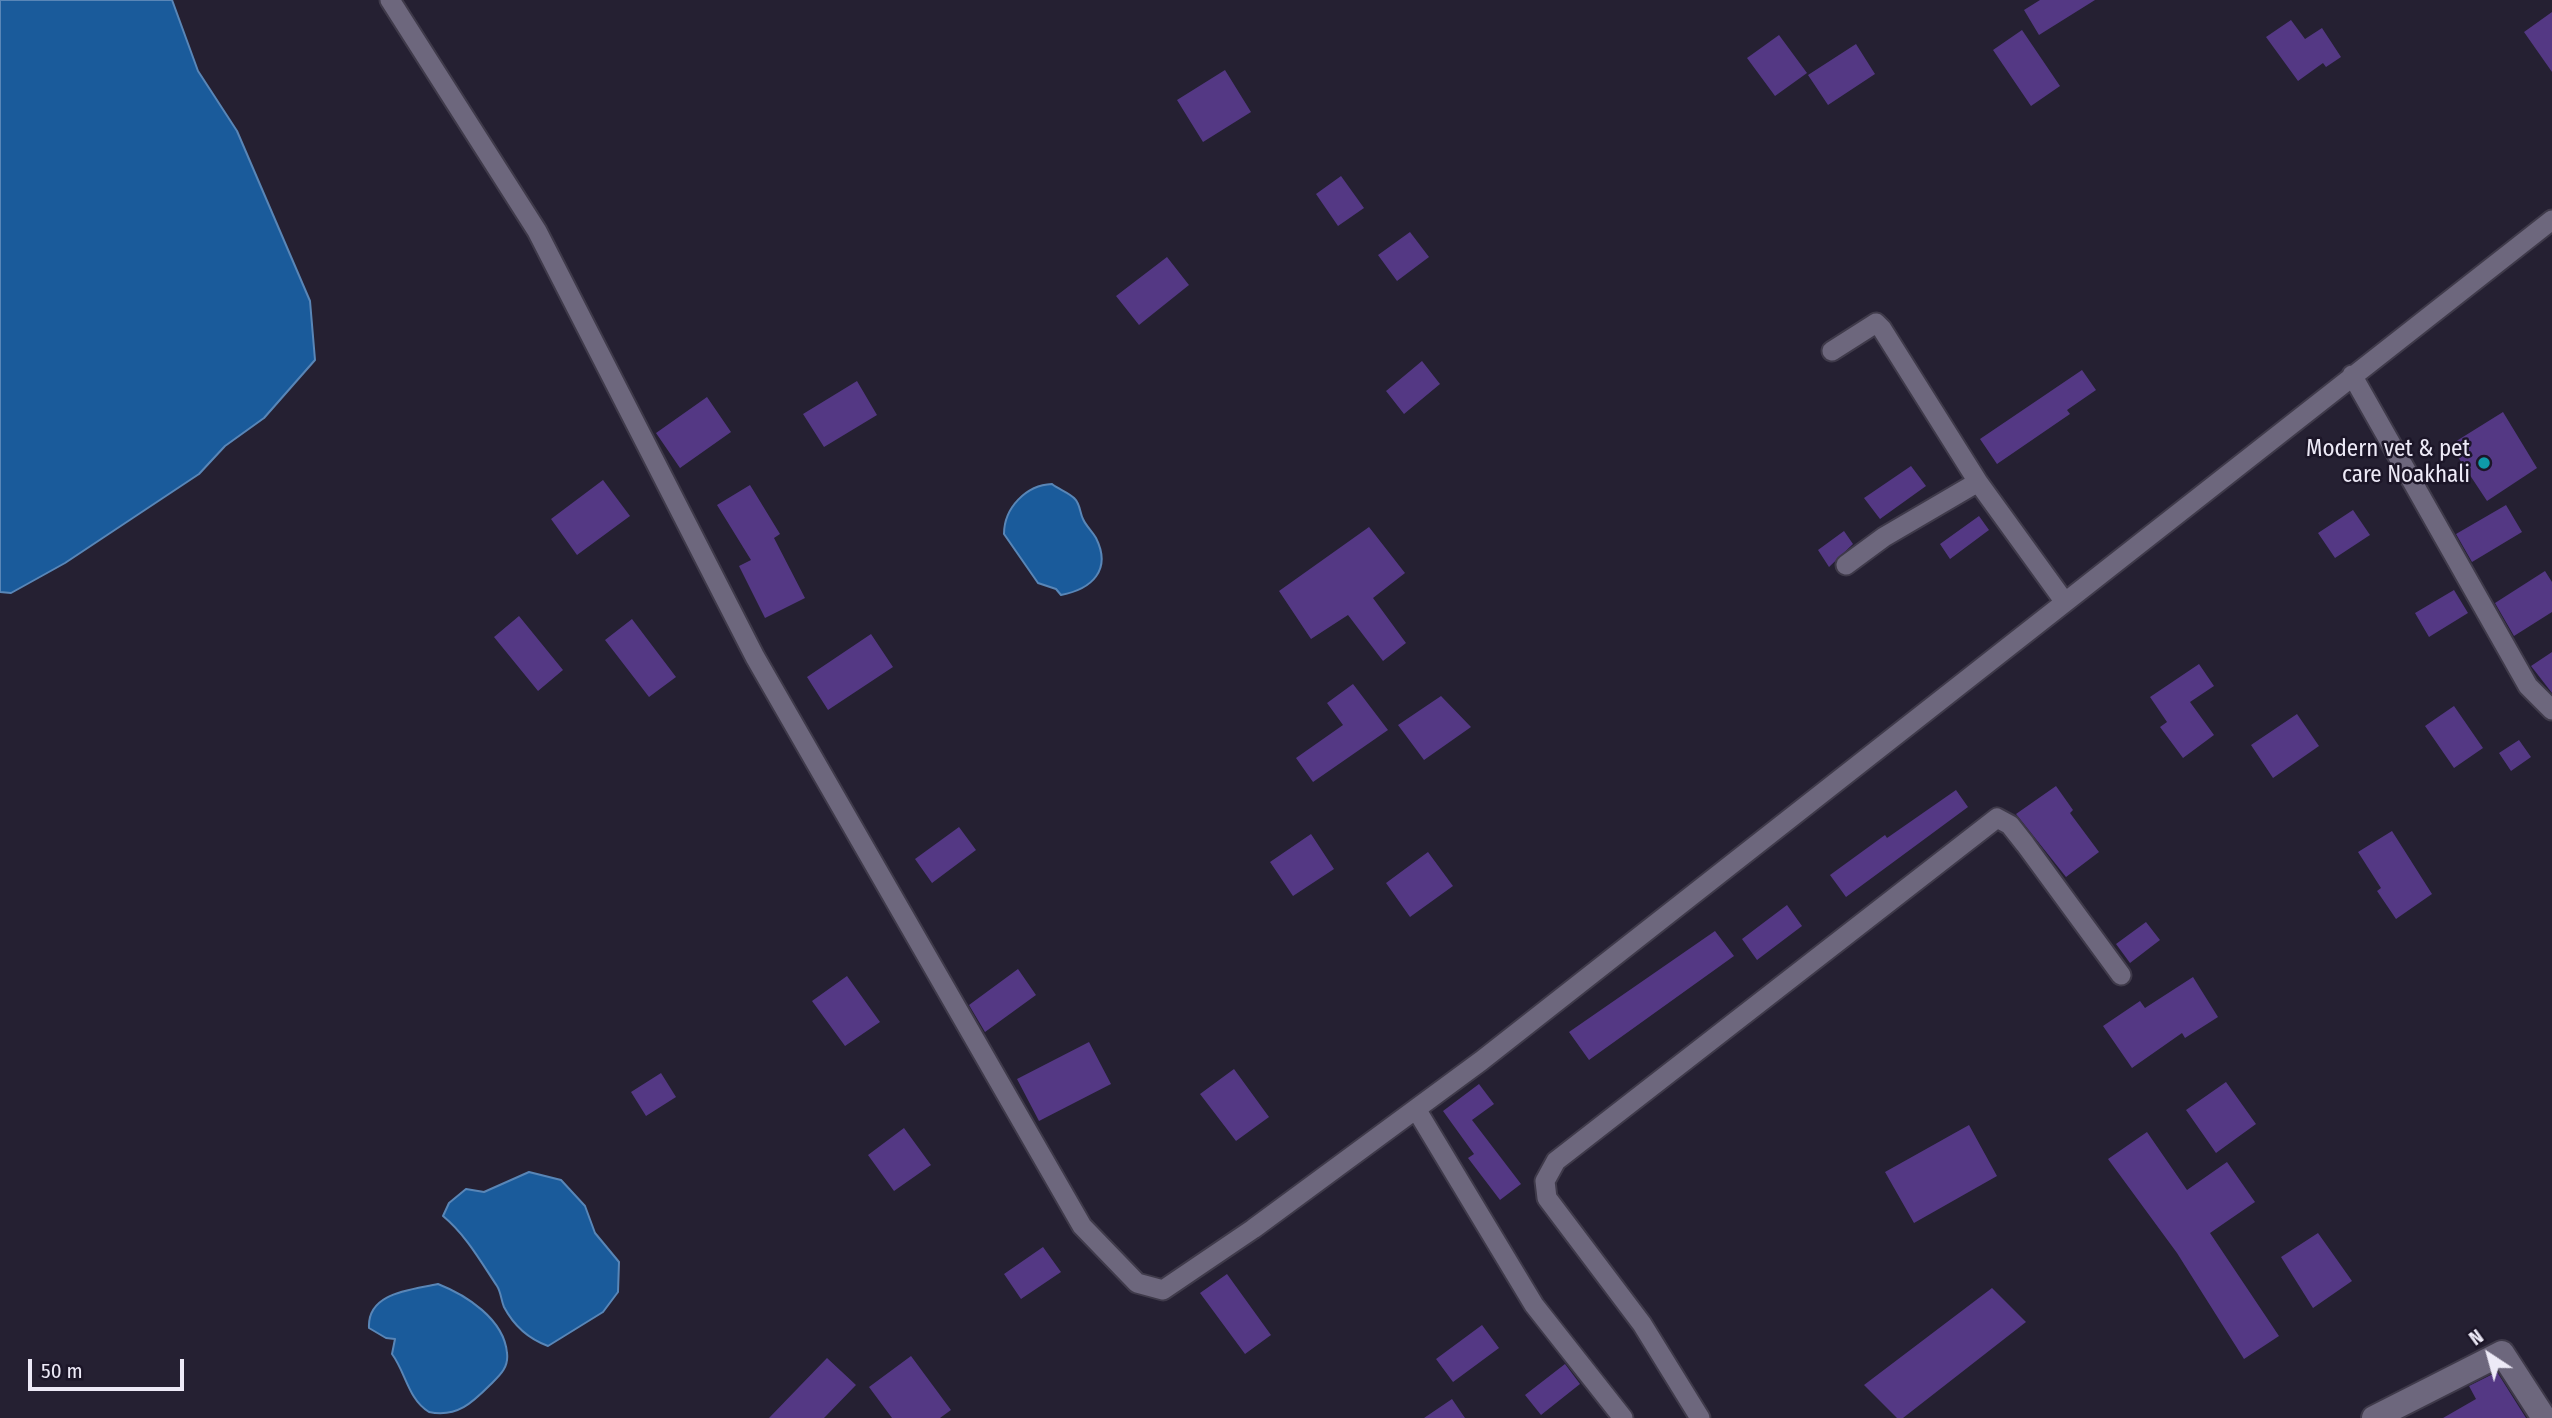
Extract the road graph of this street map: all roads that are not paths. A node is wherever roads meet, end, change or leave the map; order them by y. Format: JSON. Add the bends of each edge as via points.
{"nodes":[{"id":1,"x":390,"y":0,"type":"edge"},
{"id":2,"x":2552,"y":220,"type":"edge"},
{"id":3,"x":1832,"y":351,"type":"dead end"},
{"id":4,"x":2352,"y":375,"type":"junction"},
{"id":5,"x":1978,"y":482,"type":"junction"},
{"id":6,"x":1846,"y":565,"type":"dead end"},
{"id":7,"x":2064,"y":601,"type":"junction"},
{"id":8,"x":2552,"y":710,"type":"edge"},
{"id":9,"x":2121,"y":975,"type":"dead end"},
{"id":10,"x":1416,"y":1109,"type":"junction"},
{"id":11,"x":1623,"y":1418,"type":"edge"},
{"id":12,"x":1700,"y":1418,"type":"edge"},
{"id":13,"x":2374,"y":1418,"type":"edge"},
{"id":14,"x":2544,"y":1418,"type":"edge"}],
"edges":[{"from":1,"to":10,"type":"street","via":[[537,231],[755,657],[1082,1226],[1137,1283],[1163,1290]]},
{"from":2,"to":4,"type":"street"},
{"from":3,"to":5,"type":"street","via":[[1869,326],[1876,323],[1882,328]]},
{"from":4,"to":7,"type":"street"},
{"from":4,"to":8,"type":"street","via":[[2528,686]]},
{"from":5,"to":6,"type":"street"},
{"from":5,"to":7,"type":"street"},
{"from":7,"to":10,"type":"street"},
{"from":9,"to":12,"type":"street","via":[[2010,825],[1997,818],[1556,1161],[1545,1181],[1547,1198],[1642,1324]]},
{"from":10,"to":11,"type":"street","via":[[1534,1305]]},
{"from":13,"to":14,"type":"street","via":[[2502,1353]]}]}
